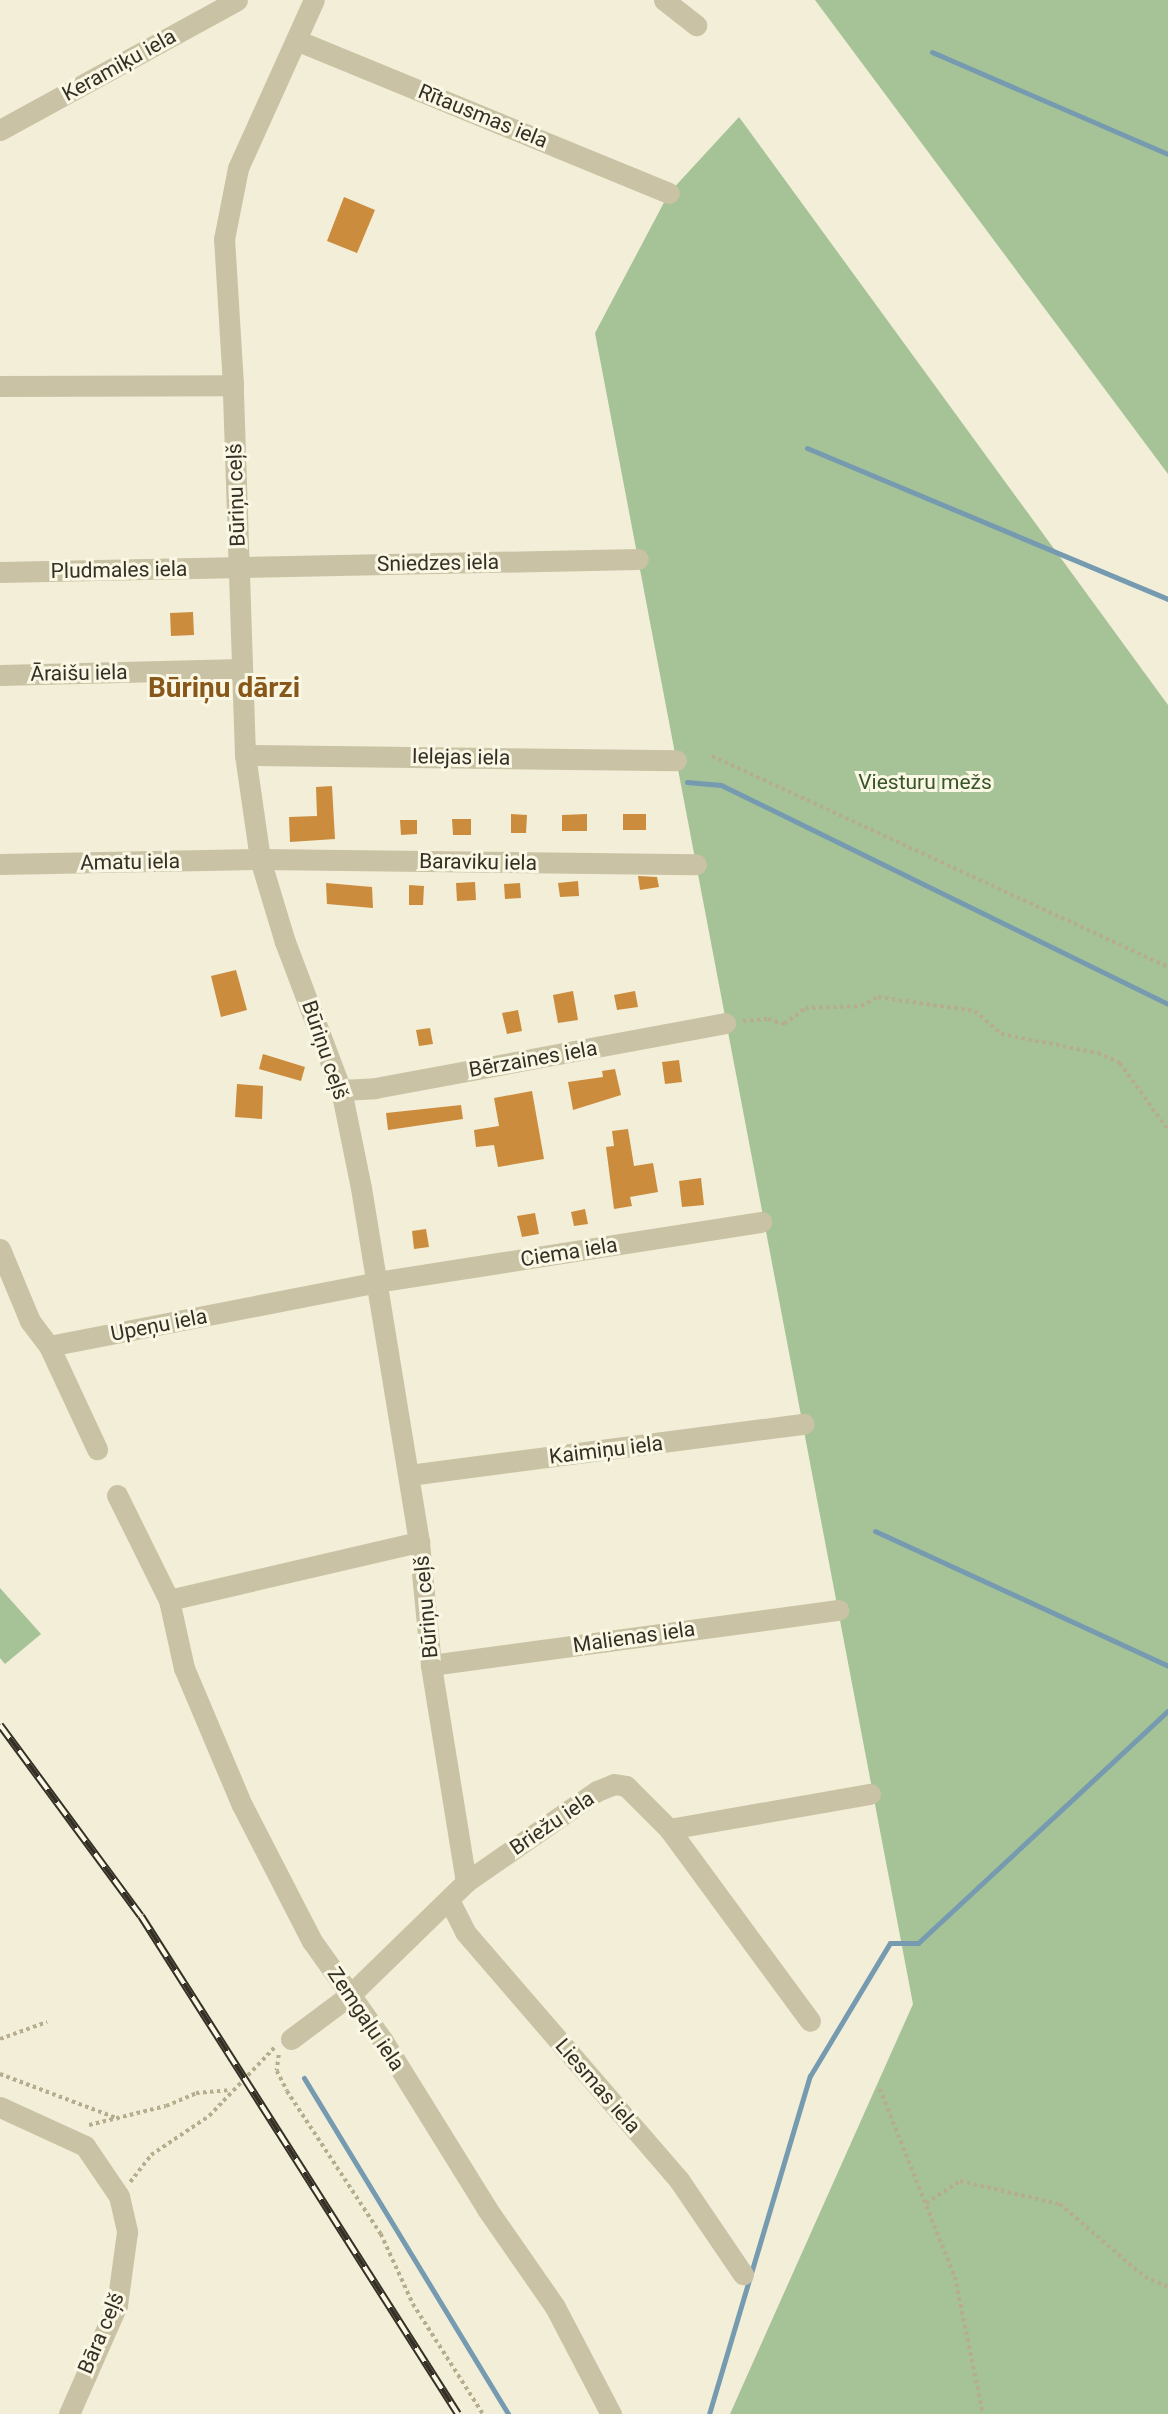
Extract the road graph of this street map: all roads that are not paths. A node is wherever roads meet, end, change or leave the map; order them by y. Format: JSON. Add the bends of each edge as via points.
{"nodes":[{"id":1,"x":237,"y":0,"type":"edge"},
{"id":2,"x":314,"y":0,"type":"edge"},
{"id":3,"x":664,"y":0,"type":"edge"},
{"id":4,"x":696,"y":26,"type":"dead end"},
{"id":5,"x":296,"y":40,"type":"junction"},
{"id":6,"x":0,"y":130,"type":"edge"},
{"id":7,"x":669,"y":193,"type":"dead end"},
{"id":8,"x":233,"y":385,"type":"junction"},
{"id":9,"x":0,"y":386,"type":"edge"},
{"id":10,"x":638,"y":559,"type":"dead end"},
{"id":11,"x":239,"y":567,"type":"junction"},
{"id":12,"x":0,"y":572,"type":"edge"},
{"id":13,"x":242,"y":669,"type":"junction"},
{"id":14,"x":0,"y":675,"type":"edge"},
{"id":15,"x":245,"y":755,"type":"junction"},
{"id":16,"x":676,"y":760,"type":"dead end"},
{"id":17,"x":260,"y":859,"type":"junction"},
{"id":18,"x":0,"y":864,"type":"edge"},
{"id":19,"x":696,"y":864,"type":"dead end"},
{"id":20,"x":725,"y":1023,"type":"road end"},
{"id":21,"x":341,"y":1090,"type":"junction"},
{"id":22,"x":761,"y":1222,"type":"dead end"},
{"id":23,"x":0,"y":1249,"type":"edge"},
{"id":24,"x":377,"y":1282,"type":"junction"},
{"id":25,"x":49,"y":1346,"type":"junction"},
{"id":26,"x":804,"y":1424,"type":"dead end"},
{"id":27,"x":97,"y":1449,"type":"dead end"},
{"id":28,"x":409,"y":1475,"type":"junction"},
{"id":29,"x":117,"y":1495,"type":"dead end"},
{"id":30,"x":419,"y":1542,"type":"junction"},
{"id":31,"x":169,"y":1600,"type":"junction"},
{"id":32,"x":838,"y":1610,"type":"dead end"},
{"id":33,"x":431,"y":1665,"type":"junction"},
{"id":34,"x":870,"y":1794,"type":"dead end"},
{"id":35,"x":668,"y":1829,"type":"junction"},
{"id":36,"x":466,"y":1882,"type":"junction"},
{"id":37,"x":450,"y":1902,"type":"junction"},
{"id":38,"x":350,"y":1995,"type":"junction"},
{"id":39,"x":810,"y":2021,"type":"dead end"},
{"id":40,"x":291,"y":2039,"type":"road end"},
{"id":41,"x":0,"y":2107,"type":"edge"},
{"id":42,"x":743,"y":2274,"type":"dead end"},
{"id":43,"x":69,"y":2414,"type":"edge"},
{"id":44,"x":611,"y":2414,"type":"edge"}],
"edges":[{"from":1,"to":6,"type":"street","name":"Keramiķu iela"},
{"from":2,"to":5,"type":"street","name":"Būriņu ceļš"},
{"from":3,"to":4,"type":"street"},
{"from":5,"to":7,"type":"street","name":"Rītausmas iela"},
{"from":5,"to":8,"type":"street","name":"Būriņu ceļš","via":[[238,168],[224,239]]},
{"from":8,"to":9,"type":"street"},
{"from":8,"to":11,"type":"street","name":"Būriņu ceļš"},
{"from":10,"to":11,"type":"street","name":"Sniedzes iela"},
{"from":11,"to":12,"type":"street","name":"Pludmales iela"},
{"from":11,"to":13,"type":"street","name":"Būriņu ceļš"},
{"from":13,"to":14,"type":"street","name":"Āraišu iela"},
{"from":13,"to":15,"type":"street","name":"Būriņu ceļš"},
{"from":15,"to":16,"type":"street","name":"Ielejas iela"},
{"from":15,"to":17,"type":"street","name":"Būriņu ceļš"},
{"from":17,"to":18,"type":"street","name":"Amatu iela"},
{"from":17,"to":19,"type":"street","name":"Baraviku iela"},
{"from":17,"to":21,"type":"street","name":"Būriņu ceļš","via":[[285,942]]},
{"from":20,"to":21,"type":"street","name":"Bērzaines iela","via":[[375,1088]]},
{"from":21,"to":24,"type":"street","name":"Būriņu ceļš"},
{"from":22,"to":24,"type":"street","name":"Ciema iela"},
{"from":23,"to":25,"type":"street","via":[[30,1321]]},
{"from":24,"to":25,"type":"street","name":"Upeņu iela"},
{"from":24,"to":28,"type":"street","name":"Būriņu ceļš"},
{"from":25,"to":27,"type":"street"},
{"from":26,"to":28,"type":"street","name":"Kaimiņu iela"},
{"from":28,"to":30,"type":"street","name":"Būriņu ceļš"},
{"from":29,"to":31,"type":"street","name":"Zemgaļu iela"},
{"from":30,"to":31,"type":"street"},
{"from":30,"to":33,"type":"street","name":"Būriņu ceļš"},
{"from":31,"to":38,"type":"street","name":"Zemgaļu iela","via":[[184,1668],[242,1805],[312,1941]]},
{"from":32,"to":33,"type":"street","name":"Malienas iela"},
{"from":33,"to":36,"type":"street","name":"Būriņu ceļš"},
{"from":34,"to":35,"type":"street"},
{"from":35,"to":36,"type":"street","name":"Briežu iela","via":[[626,1786],[614,1784],[597,1791]]},
{"from":35,"to":39,"type":"street","name":"Briežu iela"},
{"from":36,"to":37,"type":"street"},
{"from":37,"to":38,"type":"street"},
{"from":37,"to":42,"type":"street","name":"Liesmas iela","via":[[465,1932],[679,2180]]},
{"from":38,"to":40,"type":"street"},
{"from":38,"to":44,"type":"street","name":"Zemgaļu iela","via":[[555,2307]]},
{"from":41,"to":43,"type":"street","name":"Bāra ceļš","via":[[85,2146],[119,2196],[127,2232],[117,2305]]}]}
